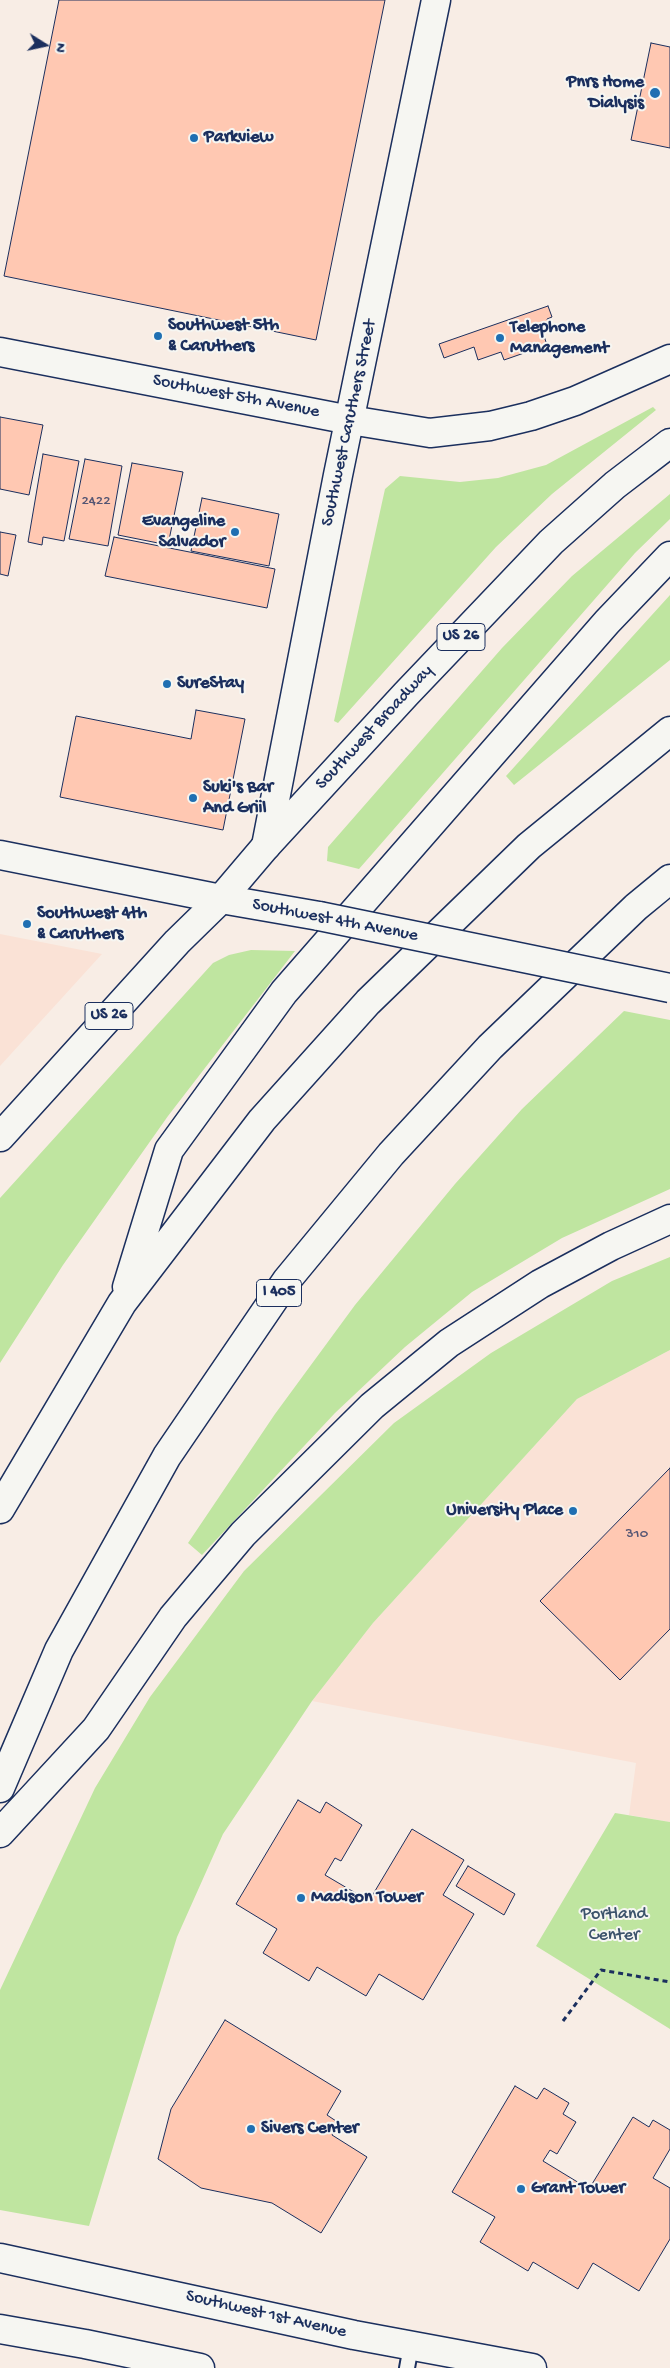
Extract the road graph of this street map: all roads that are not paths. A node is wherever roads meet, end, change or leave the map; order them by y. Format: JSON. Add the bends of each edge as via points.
{"nodes":[{"id":1,"x":436,"y":0,"type":"edge"},
{"id":2,"x":0,"y":352,"type":"edge"},
{"id":3,"x":670,"y":359,"type":"edge"},
{"id":4,"x":350,"y":420,"type":"junction"},
{"id":5,"x":670,"y":443,"type":"edge"},
{"id":6,"x":670,"y":556,"type":"edge"},
{"id":7,"x":670,"y":731,"type":"edge"},
{"id":8,"x":266,"y":846,"type":"junction"},
{"id":9,"x":0,"y":855,"type":"edge"},
{"id":10,"x":670,"y":879,"type":"edge"},
{"id":11,"x":221,"y":899,"type":"junction"},
{"id":12,"x":670,"y":988,"type":"edge"},
{"id":13,"x":0,"y":1137,"type":"edge"},
{"id":14,"x":670,"y":1220,"type":"edge"},
{"id":15,"x":122,"y":1303,"type":"junction"},
{"id":16,"x":0,"y":1509,"type":"edge"},
{"id":17,"x":0,"y":1788,"type":"edge"},
{"id":18,"x":0,"y":1833,"type":"edge"},
{"id":19,"x":7,"y":2259,"type":"edge"},
{"id":20,"x":0,"y":2329,"type":"edge"},
{"id":21,"x":409,"y":2357,"type":"edge"},
{"id":22,"x":200,"y":2368,"type":"edge"},
{"id":23,"x":532,"y":2368,"type":"edge"}],
"edges":[{"from":1,"to":4,"type":"main road","name":"Southwest Caruthers Street"},
{"from":2,"to":4,"type":"main road","name":"Southwest 5th Avenue"},
{"from":3,"to":4,"type":"main road","name":"Southwest 5th Avenue","via":[[575,401],[490,426],[430,433]]},
{"from":4,"to":8,"type":"main road","name":"Southwest Caruthers Street"},
{"from":5,"to":8,"type":"main road","name":"Southwest Broadway","number":"US 26","via":[[615,485],[551,542]]},
{"from":6,"to":15,"type":"main road","via":[[607,622],[284,992],[169,1150]]},
{"from":7,"to":15,"type":"main road","via":[[529,846],[368,1002],[262,1120]]},
{"from":8,"to":11,"type":"main road","name":"Southwest Broadway","number":"US 26"},
{"from":9,"to":11,"type":"main road","name":"Southwest 4th Avenue"},
{"from":10,"to":17,"type":"main road","number":"I 405","via":[[636,907],[490,1047],[391,1154],[287,1280],[167,1456],[58,1650]]},
{"from":11,"to":12,"type":"main road","name":"Southwest 4th Avenue","bridge":true},
{"from":11,"to":13,"type":"main road","number":"US 26","via":[[177,942]]},
{"from":14,"to":18,"type":"main road","via":[[611,1246],[540,1284],[449,1343],[372,1406],[243,1534],[174,1617],[96,1729]]},
{"from":15,"to":16,"type":"main road"},
{"from":19,"to":21,"type":"main road","name":"Southwest 1st Avenue"},
{"from":20,"to":22,"type":"main road"},
{"from":21,"to":23,"type":"main road","name":"Southwest 1st Avenue"}]}
